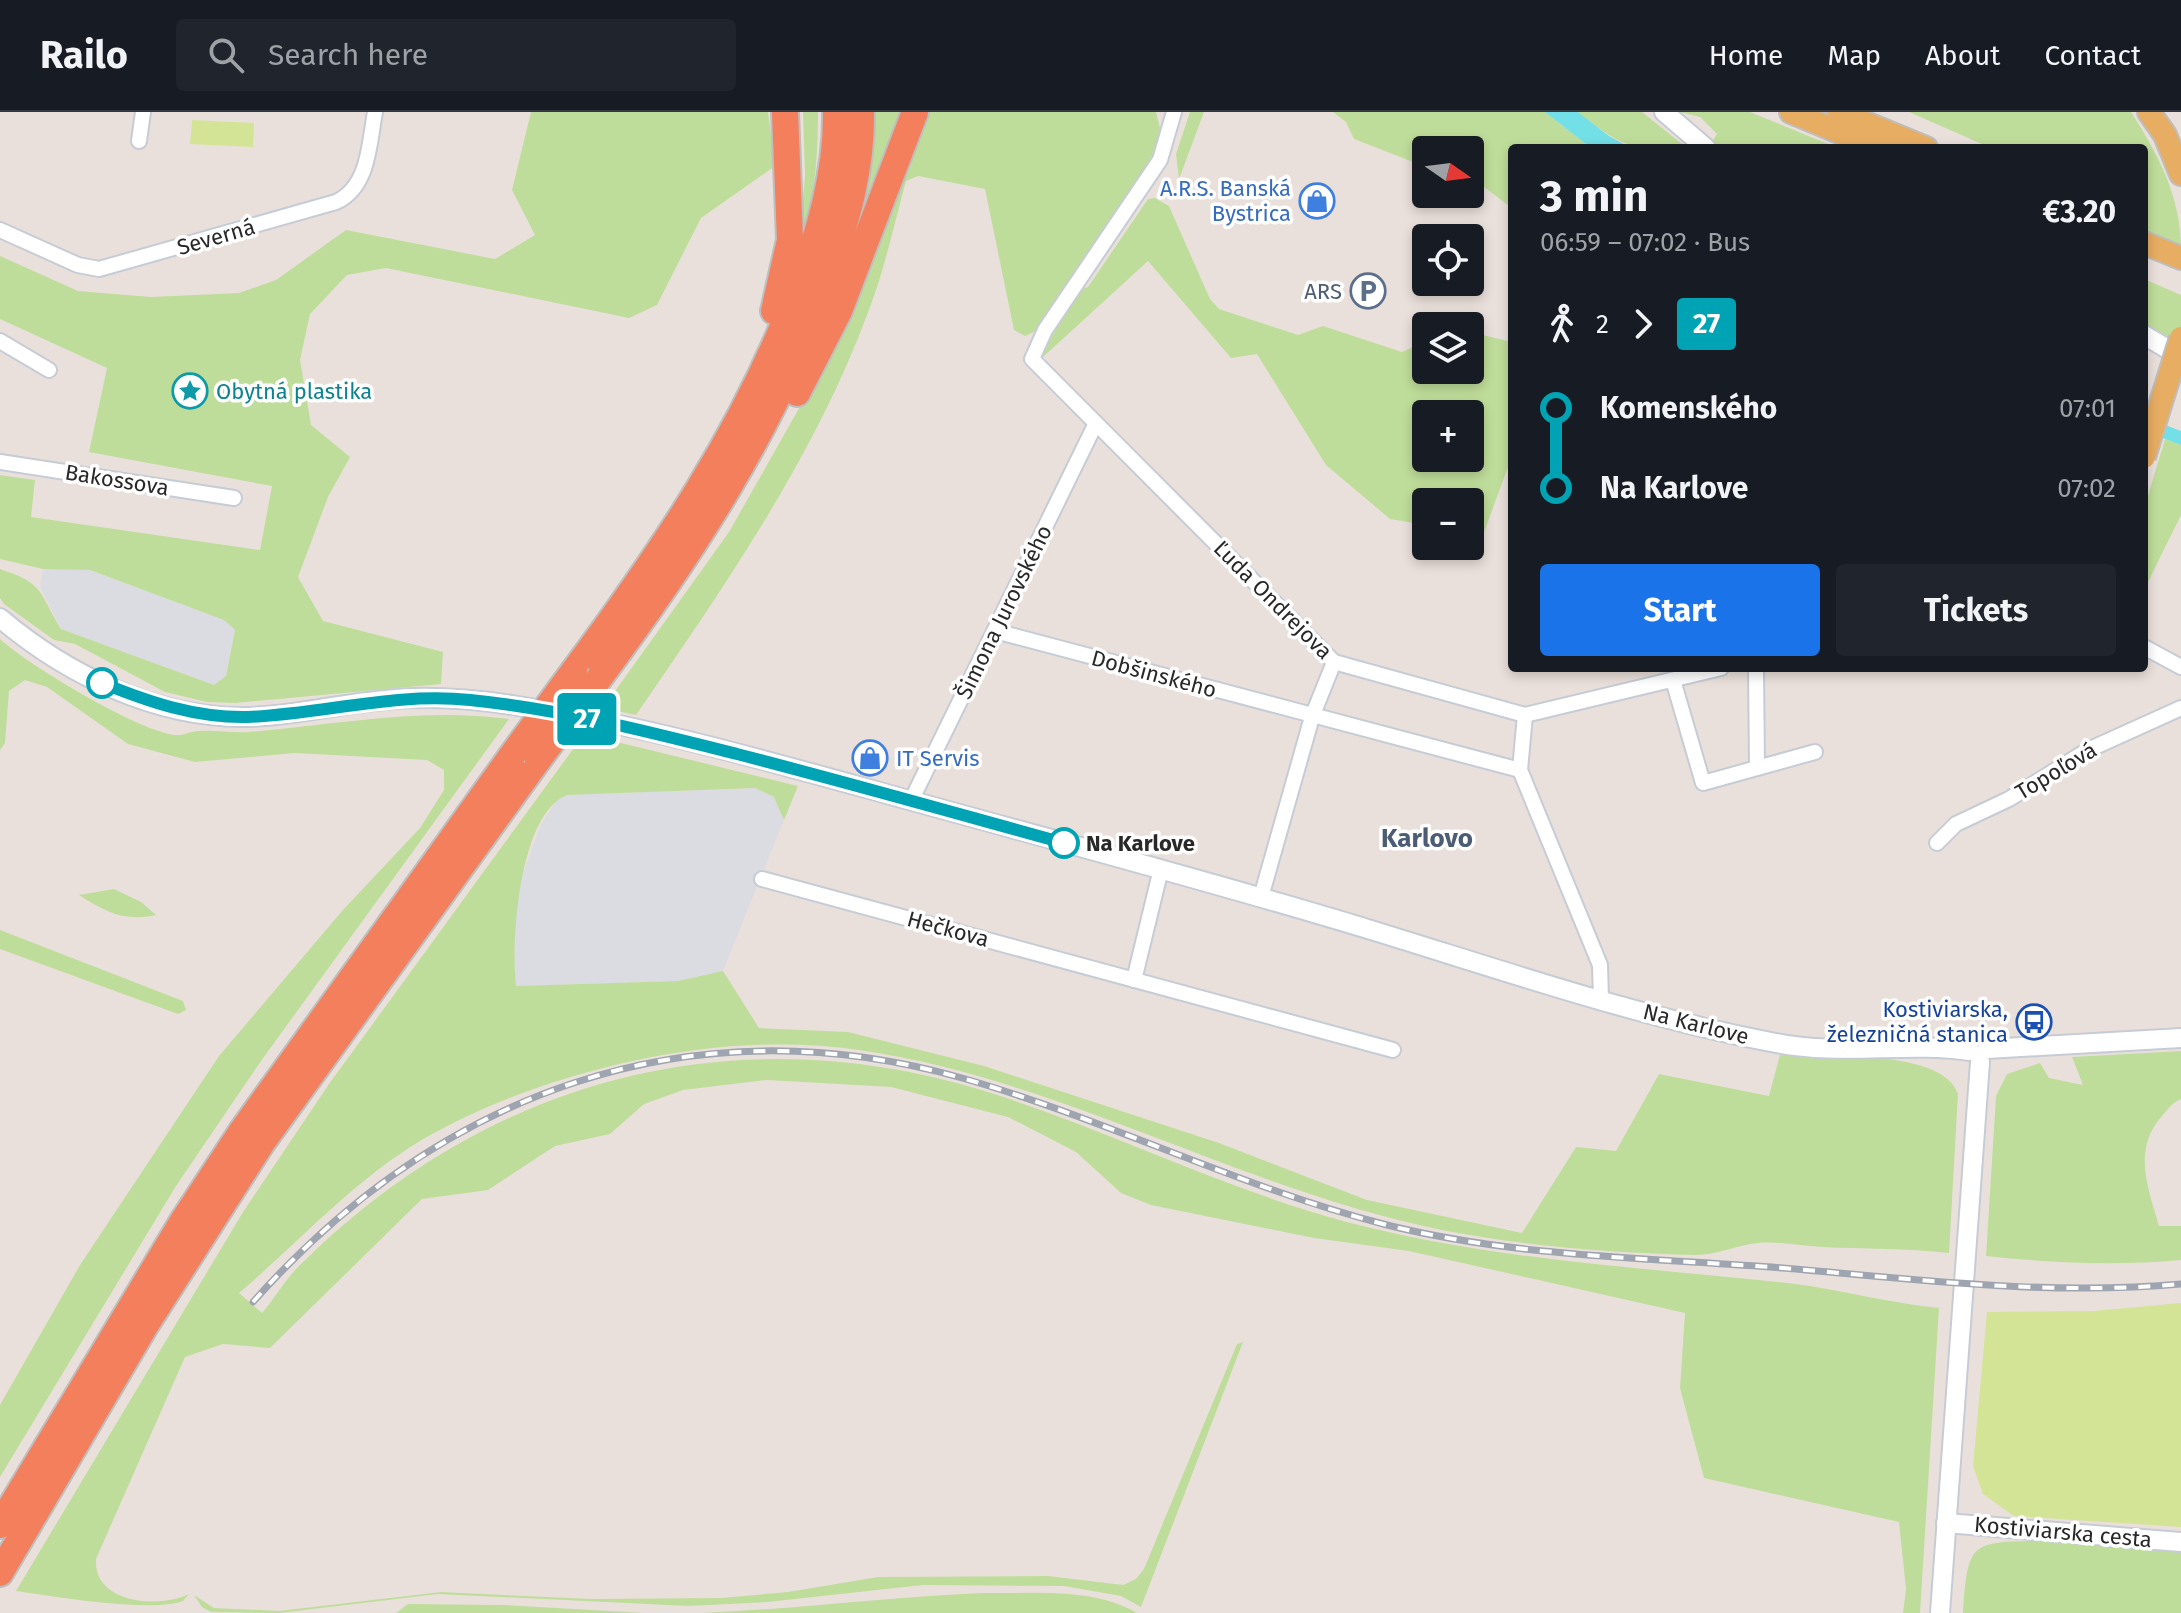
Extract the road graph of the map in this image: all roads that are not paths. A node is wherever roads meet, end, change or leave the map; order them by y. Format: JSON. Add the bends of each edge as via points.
{"nodes":[{"id":1,"x":143,"y":112,"type":"edge"},
{"id":2,"x":375,"y":112,"type":"edge"},
{"id":3,"x":785,"y":112,"type":"edge"},
{"id":4,"x":836,"y":112,"type":"edge"},
{"id":5,"x":861,"y":112,"type":"edge"},
{"id":6,"x":1174,"y":112,"type":"edge"},
{"id":7,"x":1664,"y":112,"type":"edge"},
{"id":8,"x":1839,"y":112,"type":"edge"},
{"id":9,"x":2149,"y":112,"type":"edge"},
{"id":10,"x":1876,"y":113,"type":"edge"},
{"id":11,"x":1800,"y":116,"type":"edge"},
{"id":12,"x":911,"y":122,"type":"edge"},
{"id":13,"x":139,"y":141,"type":"dead end"},
{"id":14,"x":1701,"y":144,"type":"edge"},
{"id":15,"x":1840,"y":144,"type":"edge"},
{"id":16,"x":1868,"y":144,"type":"edge"},
{"id":17,"x":1916,"y":144,"type":"edge"},
{"id":18,"x":1930,"y":144,"type":"edge"},
{"id":19,"x":846,"y":153,"type":"junction"},
{"id":20,"x":2181,"y":170,"type":"edge"},
{"id":21,"x":0,"y":230,"type":"edge"},
{"id":22,"x":2148,"y":245,"type":"edge"},
{"id":23,"x":2181,"y":258,"type":"edge"},
{"id":24,"x":2148,"y":260,"type":"edge"},
{"id":25,"x":2181,"y":273,"type":"edge"},
{"id":26,"x":2148,"y":337,"type":"edge"},
{"id":27,"x":2181,"y":338,"type":"edge"},
{"id":28,"x":0,"y":341,"type":"edge"},
{"id":29,"x":2181,"y":357,"type":"edge"},
{"id":30,"x":49,"y":370,"type":"dead end"},
{"id":31,"x":1096,"y":423,"type":"junction"},
{"id":32,"x":2148,"y":444,"type":"edge"},
{"id":33,"x":722,"y":453,"type":"junction"},
{"id":34,"x":0,"y":462,"type":"edge"},
{"id":35,"x":234,"y":498,"type":"dead end"},
{"id":36,"x":685,"y":561,"type":"junction"},
{"id":37,"x":0,"y":618,"type":"edge"},
{"id":38,"x":995,"y":631,"type":"junction"},
{"id":39,"x":2148,"y":649,"type":"edge"},
{"id":40,"x":1334,"y":662,"type":"junction"},
{"id":41,"x":2181,"y":667,"type":"edge"},
{"id":42,"x":1705,"y":672,"type":"edge"},
{"id":43,"x":1756,"y":672,"type":"edge"},
{"id":44,"x":1673,"y":680,"type":"junction"},
{"id":45,"x":2181,"y":708,"type":"edge"},
{"id":46,"x":1525,"y":715,"type":"junction"},
{"id":47,"x":1312,"y":717,"type":"junction"},
{"id":48,"x":1815,"y":752,"type":"dead end"},
{"id":49,"x":526,"y":757,"type":"junction"},
{"id":50,"x":1757,"y":768,"type":"junction"},
{"id":51,"x":1520,"y":770,"type":"junction"},
{"id":52,"x":911,"y":801,"type":"junction"},
{"id":53,"x":1937,"y":843,"type":"dead end"},
{"id":54,"x":1161,"y":869,"type":"junction"},
{"id":55,"x":762,"y":879,"type":"dead end"},
{"id":56,"x":1261,"y":897,"type":"junction"},
{"id":57,"x":1134,"y":980,"type":"junction"},
{"id":58,"x":1601,"y":1000,"type":"junction"},
{"id":59,"x":2181,"y":1038,"type":"edge"},
{"id":60,"x":1393,"y":1050,"type":"dead end"},
{"id":61,"x":1979,"y":1054,"type":"junction"},
{"id":62,"x":1946,"y":1523,"type":"junction"},
{"id":63,"x":0,"y":1525,"type":"edge"},
{"id":64,"x":2181,"y":1542,"type":"edge"},
{"id":65,"x":0,"y":1573,"type":"edge"},
{"id":66,"x":1940,"y":1613,"type":"edge"}],
"edges":[{"from":1,"to":13,"type":"street"},
{"from":2,"to":21,"type":"street","name":"Severná","via":[[356,187],[336,202],[99,269]]},
{"from":3,"to":33,"type":"highway","via":[[790,173],[786,266]]},
{"from":4,"to":19,"type":"highway"},
{"from":5,"to":19,"type":"highway"},
{"from":6,"to":31,"type":"street","name":"Ľuda Ondrejova","via":[[1160,160],[1045,330],[1032,359]]},
{"from":7,"to":14,"type":"street"},
{"from":8,"to":17,"type":"main road"},
{"from":9,"to":20,"type":"main road"},
{"from":10,"to":18,"type":"main road","via":[[1913,128]]},
{"from":11,"to":15,"type":"main road"},
{"from":11,"to":16,"type":"main road"},
{"from":12,"to":36,"type":"highway","via":[[857,268],[817,355],[726,518]]},
{"from":19,"to":33,"type":"highway","via":[[763,375]]},
{"from":19,"to":36,"type":"highway","via":[[844,225],[804,339],[766,422]]},
{"from":22,"to":23,"type":"main road"},
{"from":24,"to":25,"type":"main road"},
{"from":26,"to":29,"type":"street"},
{"from":27,"to":32,"type":"main road","bridge":true},
{"from":28,"to":30,"type":"street"},
{"from":31,"to":38,"type":"street","name":"Šimona Jurovského"},
{"from":31,"to":40,"type":"street","name":"Ľuda Ondrejova"},
{"from":33,"to":49,"type":"highway","bridge":true,"via":[[668,541],[574,671]]},
{"from":34,"to":35,"type":"street","name":"Bakossova"},
{"from":36,"to":49,"type":"highway","bridge":true,"via":[[600,677]]},
{"from":37,"to":52,"type":"street","name":"Na Karlove","via":[[85,676],[187,712],[247,717],[388,699],[482,701],[669,737]]},
{"from":38,"to":47,"type":"street","name":"Dobšinského"},
{"from":38,"to":52,"type":"street","name":"Šimona Jurovského"},
{"from":39,"to":41,"type":"street"},
{"from":40,"to":46,"type":"street","name":"Ľuda Ondrejova"},
{"from":40,"to":47,"type":"street"},
{"from":42,"to":44,"type":"street","name":"Ľuda Ondrejova"},
{"from":43,"to":50,"type":"street"},
{"from":44,"to":46,"type":"street","name":"Ľuda Ondrejova"},
{"from":44,"to":50,"type":"street","via":[[1703,783]]},
{"from":45,"to":53,"type":"street","name":"Topoľová","via":[[2088,750],[2009,799],[1956,824]]},
{"from":46,"to":51,"type":"street"},
{"from":47,"to":51,"type":"street","name":"Dobšinského"},
{"from":47,"to":56,"type":"street"},
{"from":48,"to":50,"type":"street"},
{"from":49,"to":63,"type":"highway","via":[[242,1131]]},
{"from":49,"to":65,"type":"highway","via":[[261,1144],[145,1326]]},
{"from":51,"to":58,"type":"street","via":[[1600,965]]},
{"from":52,"to":54,"type":"street","name":"Na Karlove"},
{"from":54,"to":56,"type":"street","name":"Na Karlove"},
{"from":54,"to":57,"type":"street"},
{"from":55,"to":57,"type":"street","name":"Hečkova"},
{"from":56,"to":58,"type":"street","name":"Na Karlove"},
{"from":57,"to":60,"type":"street","name":"Hečkova"},
{"from":58,"to":61,"type":"street","name":"Na Karlove","via":[[1781,1045],[1942,1047]]},
{"from":59,"to":61,"type":"street","name":"Na Karlove"},
{"from":61,"to":62,"type":"street"},
{"from":62,"to":64,"type":"street","name":"Kostiviarska cesta"},
{"from":62,"to":66,"type":"street"}]}
